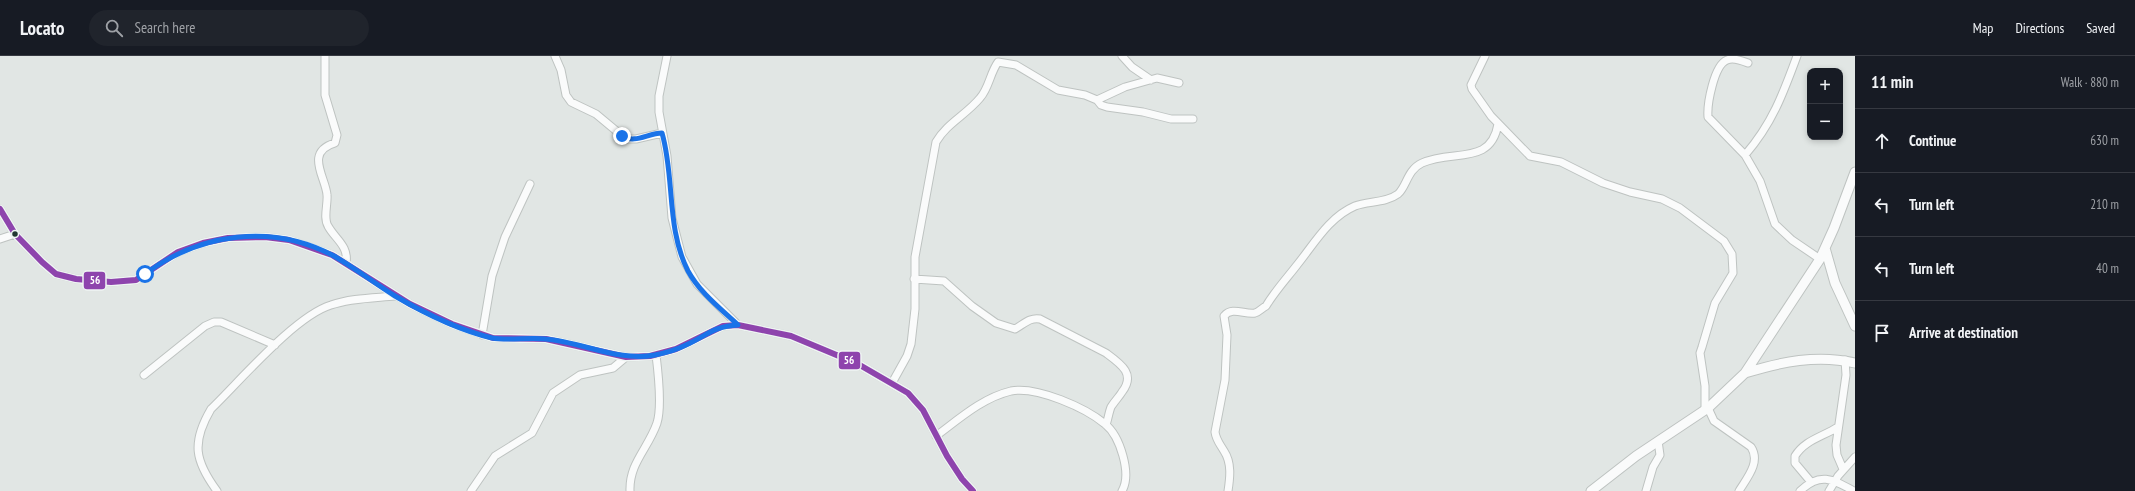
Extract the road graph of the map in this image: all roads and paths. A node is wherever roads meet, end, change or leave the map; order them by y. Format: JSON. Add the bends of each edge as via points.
{"nodes":[{"id":1,"x":325,"y":56,"type":"edge"},
{"id":2,"x":555,"y":56,"type":"edge"},
{"id":3,"x":667,"y":56,"type":"edge"},
{"id":4,"x":1122,"y":56,"type":"edge"},
{"id":5,"x":1485,"y":56,"type":"edge"},
{"id":6,"x":1797,"y":56,"type":"edge"},
{"id":7,"x":999,"y":59,"type":"edge"},
{"id":8,"x":1748,"y":63,"type":"dead end"},
{"id":9,"x":1151,"y":80,"type":"junction"},
{"id":10,"x":1179,"y":83,"type":"dead end"},
{"id":11,"x":1097,"y":100,"type":"junction"},
{"id":12,"x":1193,"y":119,"type":"dead end"},
{"id":13,"x":1498,"y":124,"type":"junction"},
{"id":14,"x":662,"y":133,"type":"junction"},
{"id":15,"x":1745,"y":155,"type":"junction"},
{"id":16,"x":1855,"y":172,"type":"edge"},
{"id":17,"x":530,"y":184,"type":"dead end"},
{"id":18,"x":0,"y":209,"type":"edge"},
{"id":19,"x":15,"y":234,"type":"junction"},
{"id":20,"x":0,"y":239,"type":"edge"},
{"id":21,"x":1825,"y":248,"type":"junction"},
{"id":22,"x":1820,"y":259,"type":"junction"},
{"id":23,"x":346,"y":263,"type":"junction"},
{"id":24,"x":914,"y":280,"type":"junction"},
{"id":25,"x":395,"y":296,"type":"junction"},
{"id":26,"x":738,"y":325,"type":"junction"},
{"id":27,"x":1855,"y":326,"type":"edge"},
{"id":28,"x":482,"y":335,"type":"junction"},
{"id":29,"x":276,"y":345,"type":"junction"},
{"id":30,"x":656,"y":355,"type":"junction"},
{"id":31,"x":626,"y":357,"type":"junction"},
{"id":32,"x":1845,"y":360,"type":"junction"},
{"id":33,"x":1855,"y":363,"type":"edge"},
{"id":34,"x":1745,"y":373,"type":"junction"},
{"id":35,"x":144,"y":375,"type":"dead end"},
{"id":36,"x":892,"y":383,"type":"junction"},
{"id":37,"x":1706,"y":409,"type":"junction"},
{"id":38,"x":1106,"y":425,"type":"junction"},
{"id":39,"x":1838,"y":427,"type":"junction"},
{"id":40,"x":936,"y":436,"type":"junction"},
{"id":41,"x":1658,"y":441,"type":"junction"},
{"id":42,"x":1855,"y":457,"type":"edge"},
{"id":43,"x":1843,"y":470,"type":"junction"},
{"id":44,"x":1810,"y":482,"type":"junction"},
{"id":45,"x":1835,"y":482,"type":"junction"},
{"id":46,"x":1597,"y":489,"type":"edge"},
{"id":47,"x":217,"y":491,"type":"edge"},
{"id":48,"x":471,"y":491,"type":"edge"},
{"id":49,"x":630,"y":491,"type":"edge"},
{"id":50,"x":973,"y":491,"type":"edge"},
{"id":51,"x":1122,"y":491,"type":"edge"},
{"id":52,"x":1228,"y":491,"type":"edge"},
{"id":53,"x":1646,"y":491,"type":"edge"},
{"id":54,"x":1740,"y":491,"type":"edge"},
{"id":55,"x":1800,"y":491,"type":"edge"},
{"id":56,"x":1829,"y":491,"type":"edge"},
{"id":57,"x":1854,"y":491,"type":"edge"}],
"edges":[{"from":1,"to":23,"type":"street","via":[[325,95],[337,135],[335,142],[321,152],[319,172],[327,193],[326,222],[346,250]]},
{"from":2,"to":14,"type":"street","via":[[561,70],[566,96],[571,102],[596,114],[626,139]]},
{"from":3,"to":14,"type":"street","via":[[659,96],[658,112]]},
{"from":4,"to":9,"type":"street","via":[[1132,67]]},
{"from":5,"to":13,"type":"street","via":[[1471,85]]},
{"from":6,"to":15,"type":"street","via":[[1773,118]]},
{"from":7,"to":11,"type":"street","via":[[1016,65],[1058,90]]},
{"from":7,"to":24,"type":"street","via":[[980,98],[943,130],[936,142],[916,247]]},
{"from":8,"to":15,"type":"street","via":[[1731,59],[1721,64],[1714,79],[1708,111],[1711,121]]},
{"from":9,"to":10,"type":"street","via":[[1164,78]]},
{"from":9,"to":11,"type":"street","via":[[1125,87]]},
{"from":11,"to":12,"type":"street","via":[[1107,107],[1144,112],[1170,119]]},
{"from":13,"to":37,"type":"street","via":[[1530,156],[1561,162],[1603,183],[1670,203],[1729,248],[1734,261],[1733,273],[1716,303],[1700,353]]},
{"from":13,"to":52,"type":"street","via":[[1494,141],[1482,151],[1421,164],[1406,180],[1399,193],[1390,198],[1354,206],[1329,224],[1266,306],[1259,311],[1231,312],[1224,316],[1227,336],[1225,380],[1215,432],[1216,440],[1224,451],[1229,465]]},
{"from":14,"to":26,"type":"street","via":[[667,156],[672,218],[682,257],[697,284]]},
{"from":15,"to":22,"type":"street","via":[[1760,181],[1776,224],[1792,240]]},
{"from":16,"to":21,"type":"street"},
{"from":17,"to":28,"type":"street","via":[[505,237],[492,276]]},
{"from":18,"to":19,"type":"street"},
{"from":19,"to":20,"type":"street"},
{"from":19,"to":23,"type":"street","via":[[56,274],[95,281],[136,280],[178,252],[203,243],[246,236],[289,240],[312,247]]},
{"from":21,"to":22,"type":"street"},
{"from":21,"to":27,"type":"street","via":[[1839,294]]},
{"from":22,"to":34,"type":"street"},
{"from":23,"to":25,"type":"street"},
{"from":24,"to":36,"type":"street","via":[[915,309],[910,344],[907,356]]},
{"from":24,"to":38,"type":"street","via":[[944,282],[972,306],[1007,328],[1015,329],[1030,319],[1040,320],[1116,360],[1128,373],[1129,379],[1111,407]]},
{"from":25,"to":28,"type":"street","via":[[452,324]]},
{"from":25,"to":29,"type":"street","via":[[330,305],[305,319]]},
{"from":26,"to":30,"type":"street","via":[[716,328],[686,345]]},
{"from":26,"to":36,"type":"street","via":[[809,342]]},
{"from":28,"to":31,"type":"street","via":[[552,340]]},
{"from":29,"to":35,"type":"street","via":[[220,322],[214,322],[204,326]]},
{"from":29,"to":47,"type":"street","via":[[205,420],[198,456],[206,476]]},
{"from":30,"to":31,"type":"street"},
{"from":30,"to":49,"type":"street","via":[[659,375],[658,416],[651,438],[631,471]]},
{"from":31,"to":48,"type":"street","via":[[613,368],[580,375],[553,392],[532,433],[495,456]]},
{"from":32,"to":33,"type":"street"},
{"from":32,"to":34,"type":"street","via":[[1793,360]]},
{"from":32,"to":39,"type":"street","via":[[1846,375]]},
{"from":34,"to":37,"type":"street"},
{"from":36,"to":40,"type":"street","via":[[923,410]]},
{"from":37,"to":41,"type":"street"},
{"from":37,"to":54,"type":"street","via":[[1714,421],[1755,452],[1754,466]]},
{"from":38,"to":40,"type":"street","via":[[1056,398],[1032,392],[1013,391],[990,399],[969,411]]},
{"from":38,"to":51,"type":"street","via":[[1124,460],[1127,478]]},
{"from":39,"to":43,"type":"street","via":[[1837,455]]},
{"from":39,"to":44,"type":"street","via":[[1809,441],[1794,456],[1795,463]]},
{"from":40,"to":50,"type":"street","via":[[962,479]]},
{"from":41,"to":46,"type":"street"},
{"from":41,"to":53,"type":"street","via":[[1660,455],[1653,467]]},
{"from":42,"to":43,"type":"street"},
{"from":43,"to":45,"type":"street"},
{"from":44,"to":45,"type":"street","via":[[1822,478]]},
{"from":44,"to":55,"type":"street"},
{"from":45,"to":56,"type":"street"},
{"from":45,"to":57,"type":"street"}]}
